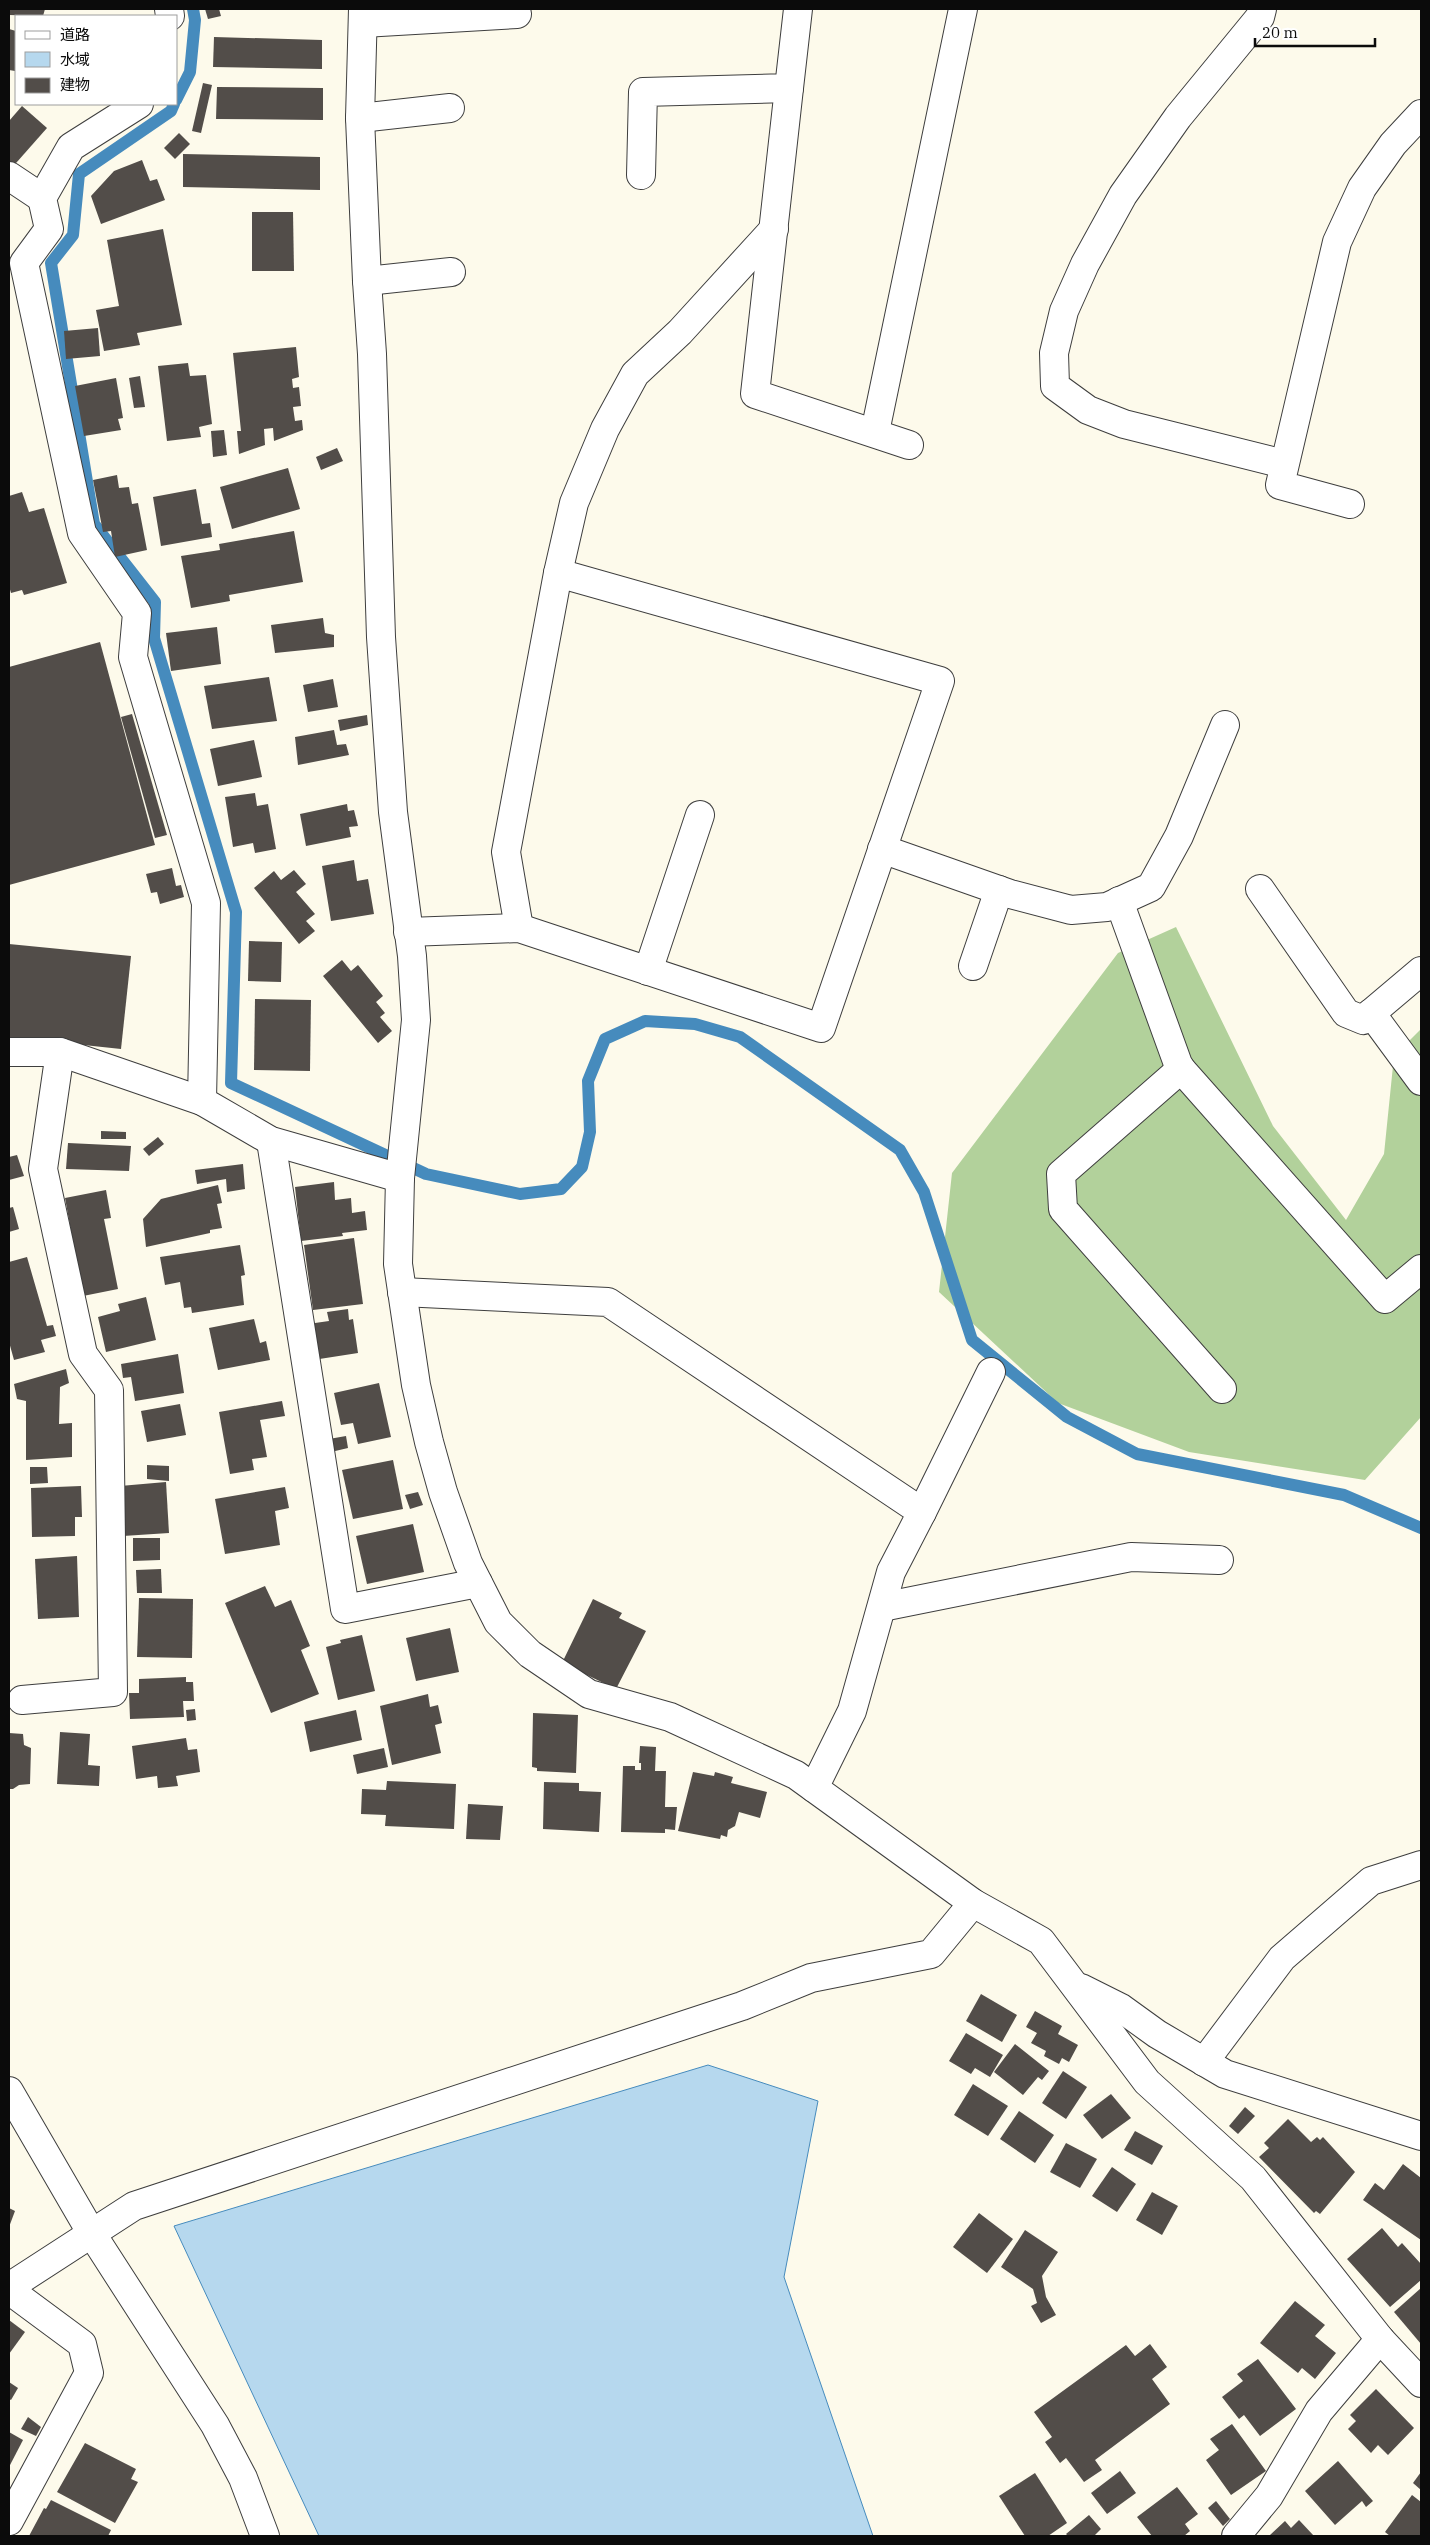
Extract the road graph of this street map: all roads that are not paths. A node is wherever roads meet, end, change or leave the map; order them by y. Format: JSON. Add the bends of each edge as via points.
{"nodes":[{"id":1,"x":798,"y":9,"type":"edge"},
{"id":2,"x":963,"y":9,"type":"edge"},
{"id":3,"x":1262,"y":9,"type":"edge"},
{"id":4,"x":517,"y":14,"type":"dead end"},
{"id":5,"x":363,"y":16,"type":"edge"},
{"id":6,"x":789,"y":88,"type":"junction"},
{"id":7,"x":137,"y":105,"type":"edge"},
{"id":8,"x":450,"y":108,"type":"dead end"},
{"id":9,"x":1421,"y":114,"type":"edge"},
{"id":10,"x":360,"y":118,"type":"junction"},
{"id":11,"x":641,"y":175,"type":"dead end"},
{"id":12,"x":9,"y":176,"type":"edge"},
{"id":13,"x":42,"y":198,"type":"junction"},
{"id":14,"x":774,"y":229,"type":"junction"},
{"id":15,"x":451,"y":272,"type":"dead end"},
{"id":16,"x":367,"y":281,"type":"junction"},
{"id":17,"x":875,"y":432,"type":"junction"},
{"id":18,"x":909,"y":445,"type":"dead end"},
{"id":19,"x":1284,"y":464,"type":"junction"},
{"id":20,"x":1350,"y":504,"type":"dead end"},
{"id":21,"x":558,"y":573,"type":"junction"},
{"id":22,"x":1225,"y":725,"type":"dead end"},
{"id":23,"x":700,"y":815,"type":"dead end"},
{"id":24,"x":882,"y":849,"type":"junction"},
{"id":25,"x":999,"y":890,"type":"junction"},
{"id":26,"x":1260,"y":890,"type":"dead end"},
{"id":27,"x":1120,"y":901,"type":"junction"},
{"id":28,"x":518,"y":928,"type":"junction"},
{"id":29,"x":408,"y":932,"type":"junction"},
{"id":30,"x":973,"y":966,"type":"dead end"},
{"id":31,"x":648,"y":971,"type":"junction"},
{"id":32,"x":1421,"y":972,"type":"edge"},
{"id":33,"x":1371,"y":1014,"type":"junction"},
{"id":34,"x":9,"y":1052,"type":"edge"},
{"id":35,"x":60,"y":1052,"type":"junction"},
{"id":36,"x":1182,"y":1069,"type":"junction"},
{"id":37,"x":1421,"y":1081,"type":"edge"},
{"id":38,"x":202,"y":1100,"type":"junction"},
{"id":39,"x":271,"y":1141,"type":"junction"},
{"id":40,"x":400,"y":1178,"type":"junction"},
{"id":41,"x":1421,"y":1270,"type":"edge"},
{"id":42,"x":402,"y":1292,"type":"junction"},
{"id":43,"x":992,"y":1372,"type":"dead end"},
{"id":44,"x":1222,"y":1389,"type":"dead end"},
{"id":45,"x":922,"y":1512,"type":"junction"},
{"id":46,"x":1219,"y":1560,"type":"dead end"},
{"id":47,"x":478,"y":1583,"type":"junction"},
{"id":48,"x":882,"y":1607,"type":"junction"},
{"id":49,"x":22,"y":1700,"type":"dead end"},
{"id":50,"x":814,"y":1788,"type":"junction"},
{"id":51,"x":1421,"y":1865,"type":"edge"},
{"id":52,"x":973,"y":1903,"type":"junction"},
{"id":53,"x":1077,"y":1986,"type":"junction"},
{"id":54,"x":1204,"y":2062,"type":"junction"},
{"id":55,"x":9,"y":2091,"type":"edge"},
{"id":56,"x":1421,"y":2136,"type":"edge"},
{"id":57,"x":92,"y":2234,"type":"junction"},
{"id":58,"x":9,"y":2288,"type":"edge"},
{"id":59,"x":1380,"y":2340,"type":"junction"},
{"id":60,"x":1421,"y":2383,"type":"edge"},
{"id":61,"x":9,"y":2521,"type":"edge"},
{"id":62,"x":265,"y":2536,"type":"edge"},
{"id":63,"x":1236,"y":2536,"type":"edge"}],
"edges":[{"from":1,"to":6,"type":"street"},
{"from":2,"to":17,"type":"street"},
{"from":3,"to":19,"type":"street","via":[[1260,17],[1178,117],[1123,196],[1085,264],[1064,311],[1054,353],[1055,386],[1088,410],[1124,424]]},
{"from":4,"to":5,"type":"street"},
{"from":5,"to":10,"type":"street"},
{"from":6,"to":11,"type":"street","via":[[643,92]]},
{"from":6,"to":14,"type":"street"},
{"from":7,"to":13,"type":"street","via":[[71,147]]},
{"from":8,"to":10,"type":"street"},
{"from":9,"to":19,"type":"street","via":[[1393,144],[1362,188],[1338,242]]},
{"from":10,"to":16,"type":"street"},
{"from":12,"to":13,"type":"street"},
{"from":13,"to":38,"type":"street","via":[[49,229],[24,263],[82,533],[137,613],[133,657],[206,903]]},
{"from":14,"to":17,"type":"street","via":[[755,394]]},
{"from":14,"to":21,"type":"street","via":[[680,332],[635,374],[605,429],[574,503]]},
{"from":15,"to":16,"type":"street"},
{"from":16,"to":29,"type":"street","via":[[381,637],[393,812]]},
{"from":17,"to":18,"type":"street"},
{"from":19,"to":20,"type":"street","via":[[1280,485]]},
{"from":21,"to":24,"type":"street","via":[[940,681]]},
{"from":21,"to":28,"type":"street","via":[[506,852]]},
{"from":22,"to":27,"type":"street","via":[[1179,836],[1151,887]]},
{"from":23,"to":31,"type":"street"},
{"from":24,"to":25,"type":"street"},
{"from":24,"to":31,"type":"street","via":[[821,1028]]},
{"from":25,"to":27,"type":"street","via":[[1071,910],[1107,907]]},
{"from":25,"to":30,"type":"street"},
{"from":26,"to":33,"type":"street","via":[[1346,1013],[1362,1020]]},
{"from":27,"to":36,"type":"street"},
{"from":28,"to":29,"type":"street"},
{"from":28,"to":31,"type":"street"},
{"from":29,"to":40,"type":"street","via":[[416,1020]]},
{"from":32,"to":33,"type":"street"},
{"from":33,"to":37,"type":"street"},
{"from":34,"to":35,"type":"street"},
{"from":35,"to":38,"type":"street"},
{"from":35,"to":49,"type":"street","via":[[43,1169],[83,1354],[108,1390],[113,1692]]},
{"from":36,"to":41,"type":"street","via":[[1385,1299]]},
{"from":36,"to":44,"type":"street","via":[[1061,1174],[1063,1209]]},
{"from":38,"to":39,"type":"street"},
{"from":39,"to":40,"type":"street"},
{"from":39,"to":47,"type":"street","via":[[345,1609]]},
{"from":40,"to":42,"type":"street","via":[[398,1264]]},
{"from":42,"to":45,"type":"street","via":[[608,1302]]},
{"from":42,"to":47,"type":"street","via":[[416,1385],[429,1442],[443,1492]]},
{"from":43,"to":45,"type":"street"},
{"from":45,"to":48,"type":"street","via":[[892,1572]]},
{"from":46,"to":48,"type":"street","via":[[1131,1557]]},
{"from":47,"to":50,"type":"street","via":[[498,1622],[530,1654],[589,1694],[670,1717],[796,1775]]},
{"from":48,"to":50,"type":"street","via":[[852,1711]]},
{"from":50,"to":52,"type":"street"},
{"from":51,"to":54,"type":"street","via":[[1371,1881],[1282,1958]]},
{"from":52,"to":53,"type":"street","via":[[1041,1941]]},
{"from":52,"to":57,"type":"street","via":[[932,1954],[811,1978],[742,2006],[134,2206]]},
{"from":53,"to":54,"type":"street","via":[[1121,2008]]},
{"from":53,"to":59,"type":"street","via":[[1147,2082],[1253,2178]]},
{"from":54,"to":56,"type":"street","via":[[1225,2074],[1277,2092]]},
{"from":55,"to":57,"type":"street"},
{"from":57,"to":58,"type":"street"},
{"from":57,"to":62,"type":"street","via":[[215,2425],[243,2478]]},
{"from":58,"to":61,"type":"street","via":[[82,2344],[89,2373]]},
{"from":59,"to":60,"type":"street"},
{"from":59,"to":63,"type":"street","via":[[1319,2411],[1269,2496]]}]}
